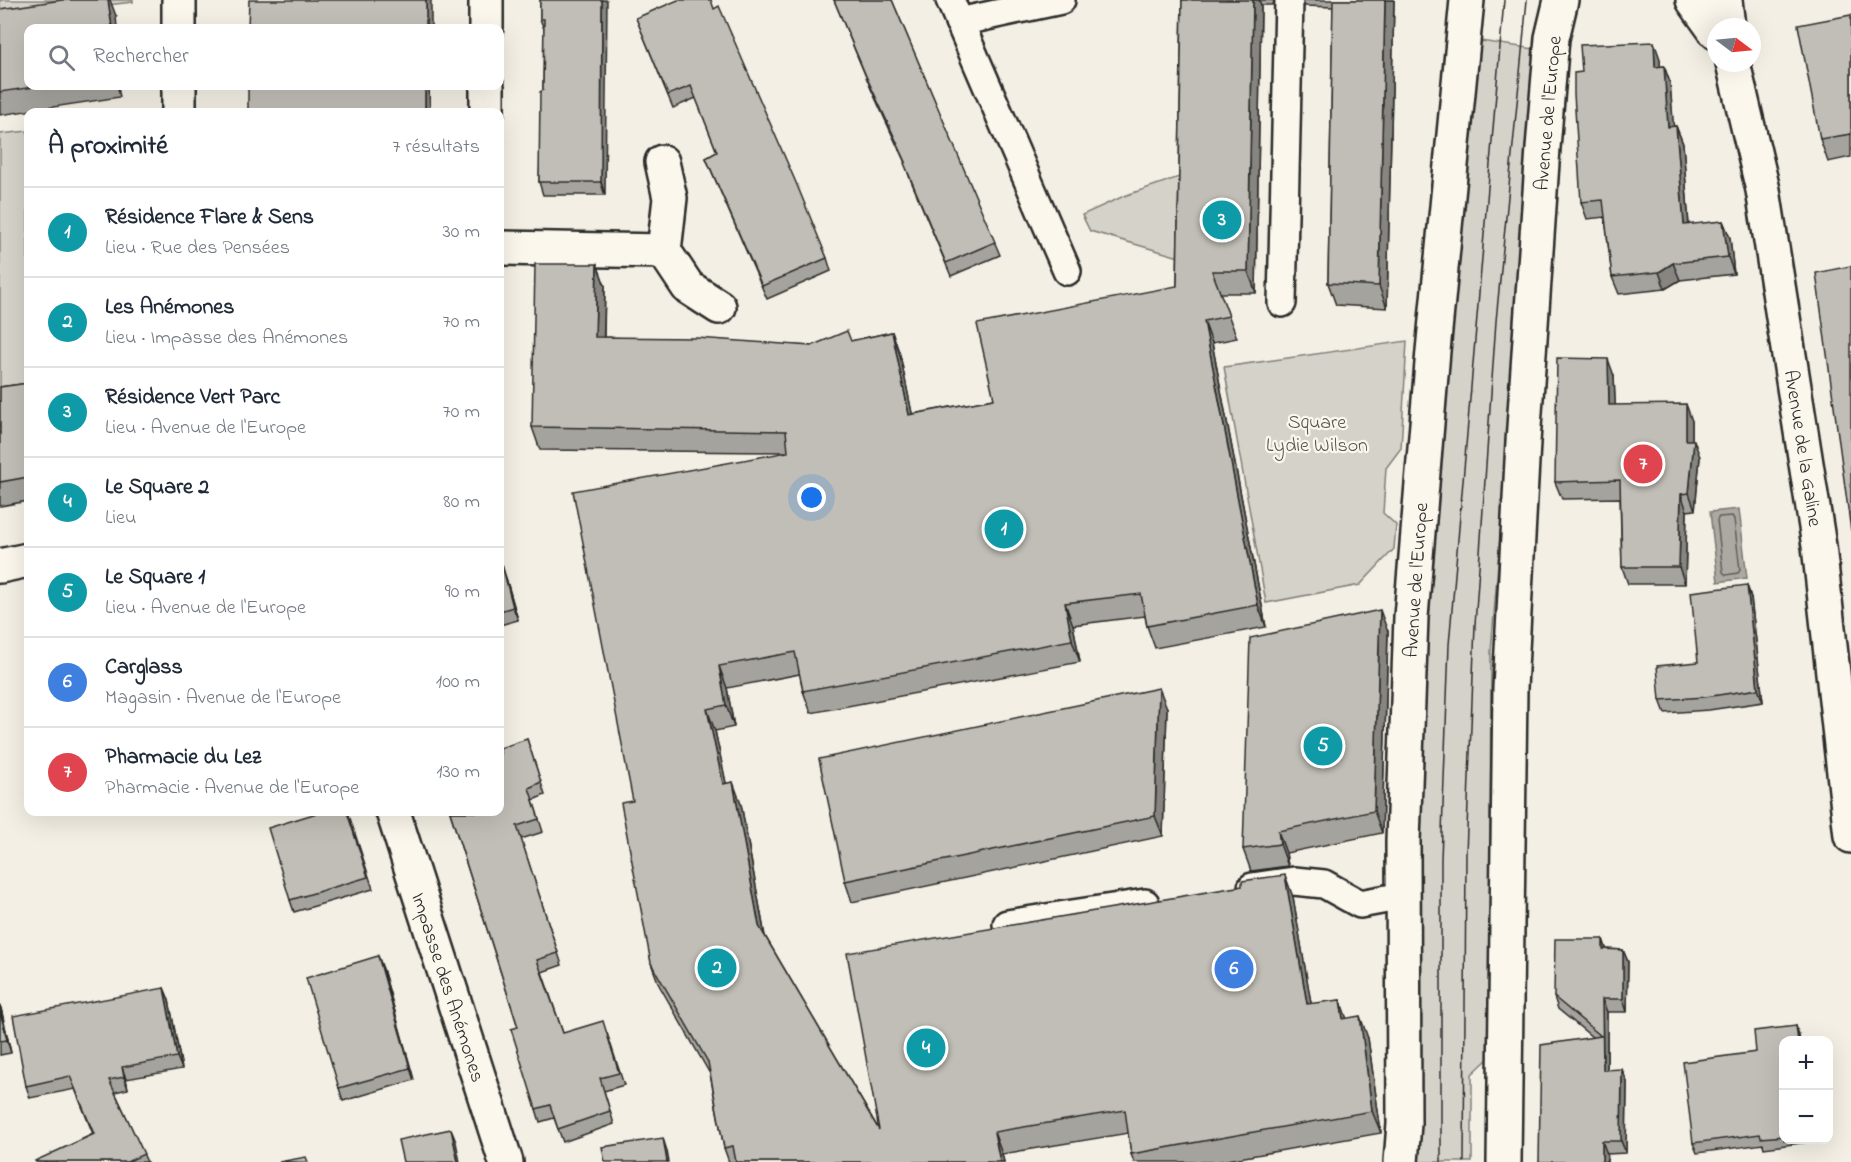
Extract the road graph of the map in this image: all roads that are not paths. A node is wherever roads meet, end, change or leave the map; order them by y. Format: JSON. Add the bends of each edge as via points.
{"nodes":[{"id":1,"x":179,"y":0,"type":"edge"},
{"id":2,"x":486,"y":0,"type":"edge"},
{"id":3,"x":1061,"y":0,"type":"edge"},
{"id":4,"x":1289,"y":0,"type":"edge"},
{"id":5,"x":1467,"y":0,"type":"edge"},
{"id":6,"x":1561,"y":0,"type":"edge"},
{"id":7,"x":1693,"y":0,"type":"edge"},
{"id":8,"x":1725,"y":0,"type":"edge"},
{"id":9,"x":954,"y":11,"type":"edge"},
{"id":10,"x":1727,"y":18,"type":"edge"},
{"id":11,"x":1707,"y":19,"type":"edge"},
{"id":12,"x":179,"y":24,"type":"edge"},
{"id":13,"x":486,"y":24,"type":"edge"},
{"id":14,"x":1735,"y":72,"type":"edge"},
{"id":15,"x":179,"y":90,"type":"edge"},
{"id":16,"x":487,"y":90,"type":"edge"},
{"id":17,"x":179,"y":108,"type":"edge"},
{"id":18,"x":487,"y":108,"type":"edge"},
{"id":19,"x":662,"y":162,"type":"dead end"},
{"id":20,"x":504,"y":248,"type":"edge"},
{"id":21,"x":664,"y":251,"type":"junction"},
{"id":22,"x":1066,"y":271,"type":"dead end"},
{"id":23,"x":1282,"y":303,"type":"dead end"},
{"id":24,"x":719,"y":307,"type":"dead end"},
{"id":25,"x":24,"y":561,"type":"edge"},
{"id":26,"x":0,"y":566,"type":"edge"},
{"id":27,"x":1848,"y":774,"type":"edge"},
{"id":28,"x":394,"y":816,"type":"edge"},
{"id":29,"x":1851,"y":836,"type":"edge"},
{"id":30,"x":1225,"y":891,"type":"edge"},
{"id":31,"x":1403,"y":896,"type":"junction"},
{"id":32,"x":1168,"y":900,"type":"edge"},
{"id":33,"x":1007,"y":924,"type":"edge"},
{"id":34,"x":506,"y":1162,"type":"edge"},
{"id":35,"x":1401,"y":1162,"type":"edge"},
{"id":36,"x":1504,"y":1162,"type":"edge"}],
"edges":[{"from":1,"to":12,"type":"main road"},
{"from":2,"to":13,"type":"main road"},
{"from":3,"to":9,"type":"lane"},
{"from":4,"to":23,"type":"lane"},
{"from":5,"to":31,"type":"main road","name":"Avenue de l'Europe","via":[[1413,587]]},
{"from":6,"to":36,"type":"main road","name":"Avenue de l'Europe","via":[[1552,38],[1543,148],[1510,688]]},
{"from":7,"to":11,"type":"main road"},
{"from":8,"to":10,"type":"main road"},
{"from":9,"to":22,"type":"lane"},
{"from":14,"to":27,"type":"main road","name":"Avenue de la Galine","via":[[1763,190],[1819,546]]},
{"from":15,"to":17,"type":"main road"},
{"from":16,"to":18,"type":"main road"},
{"from":19,"to":21,"type":"main road","via":[[670,198]]},
{"from":20,"to":21,"type":"main road"},
{"from":21,"to":24,"type":"main road","via":[[688,287]]},
{"from":25,"to":26,"type":"main road"},
{"from":27,"to":29,"type":"main road","name":"Avenue de la Galine"},
{"from":28,"to":34,"type":"main road","name":"Impasse des Anémones"},
{"from":30,"to":31,"type":"lane","via":[[1294,881],[1324,884],[1360,904]]},
{"from":31,"to":35,"type":"main road","name":"Avenue de l'Europe"},
{"from":32,"to":33,"type":"lane"}]}
